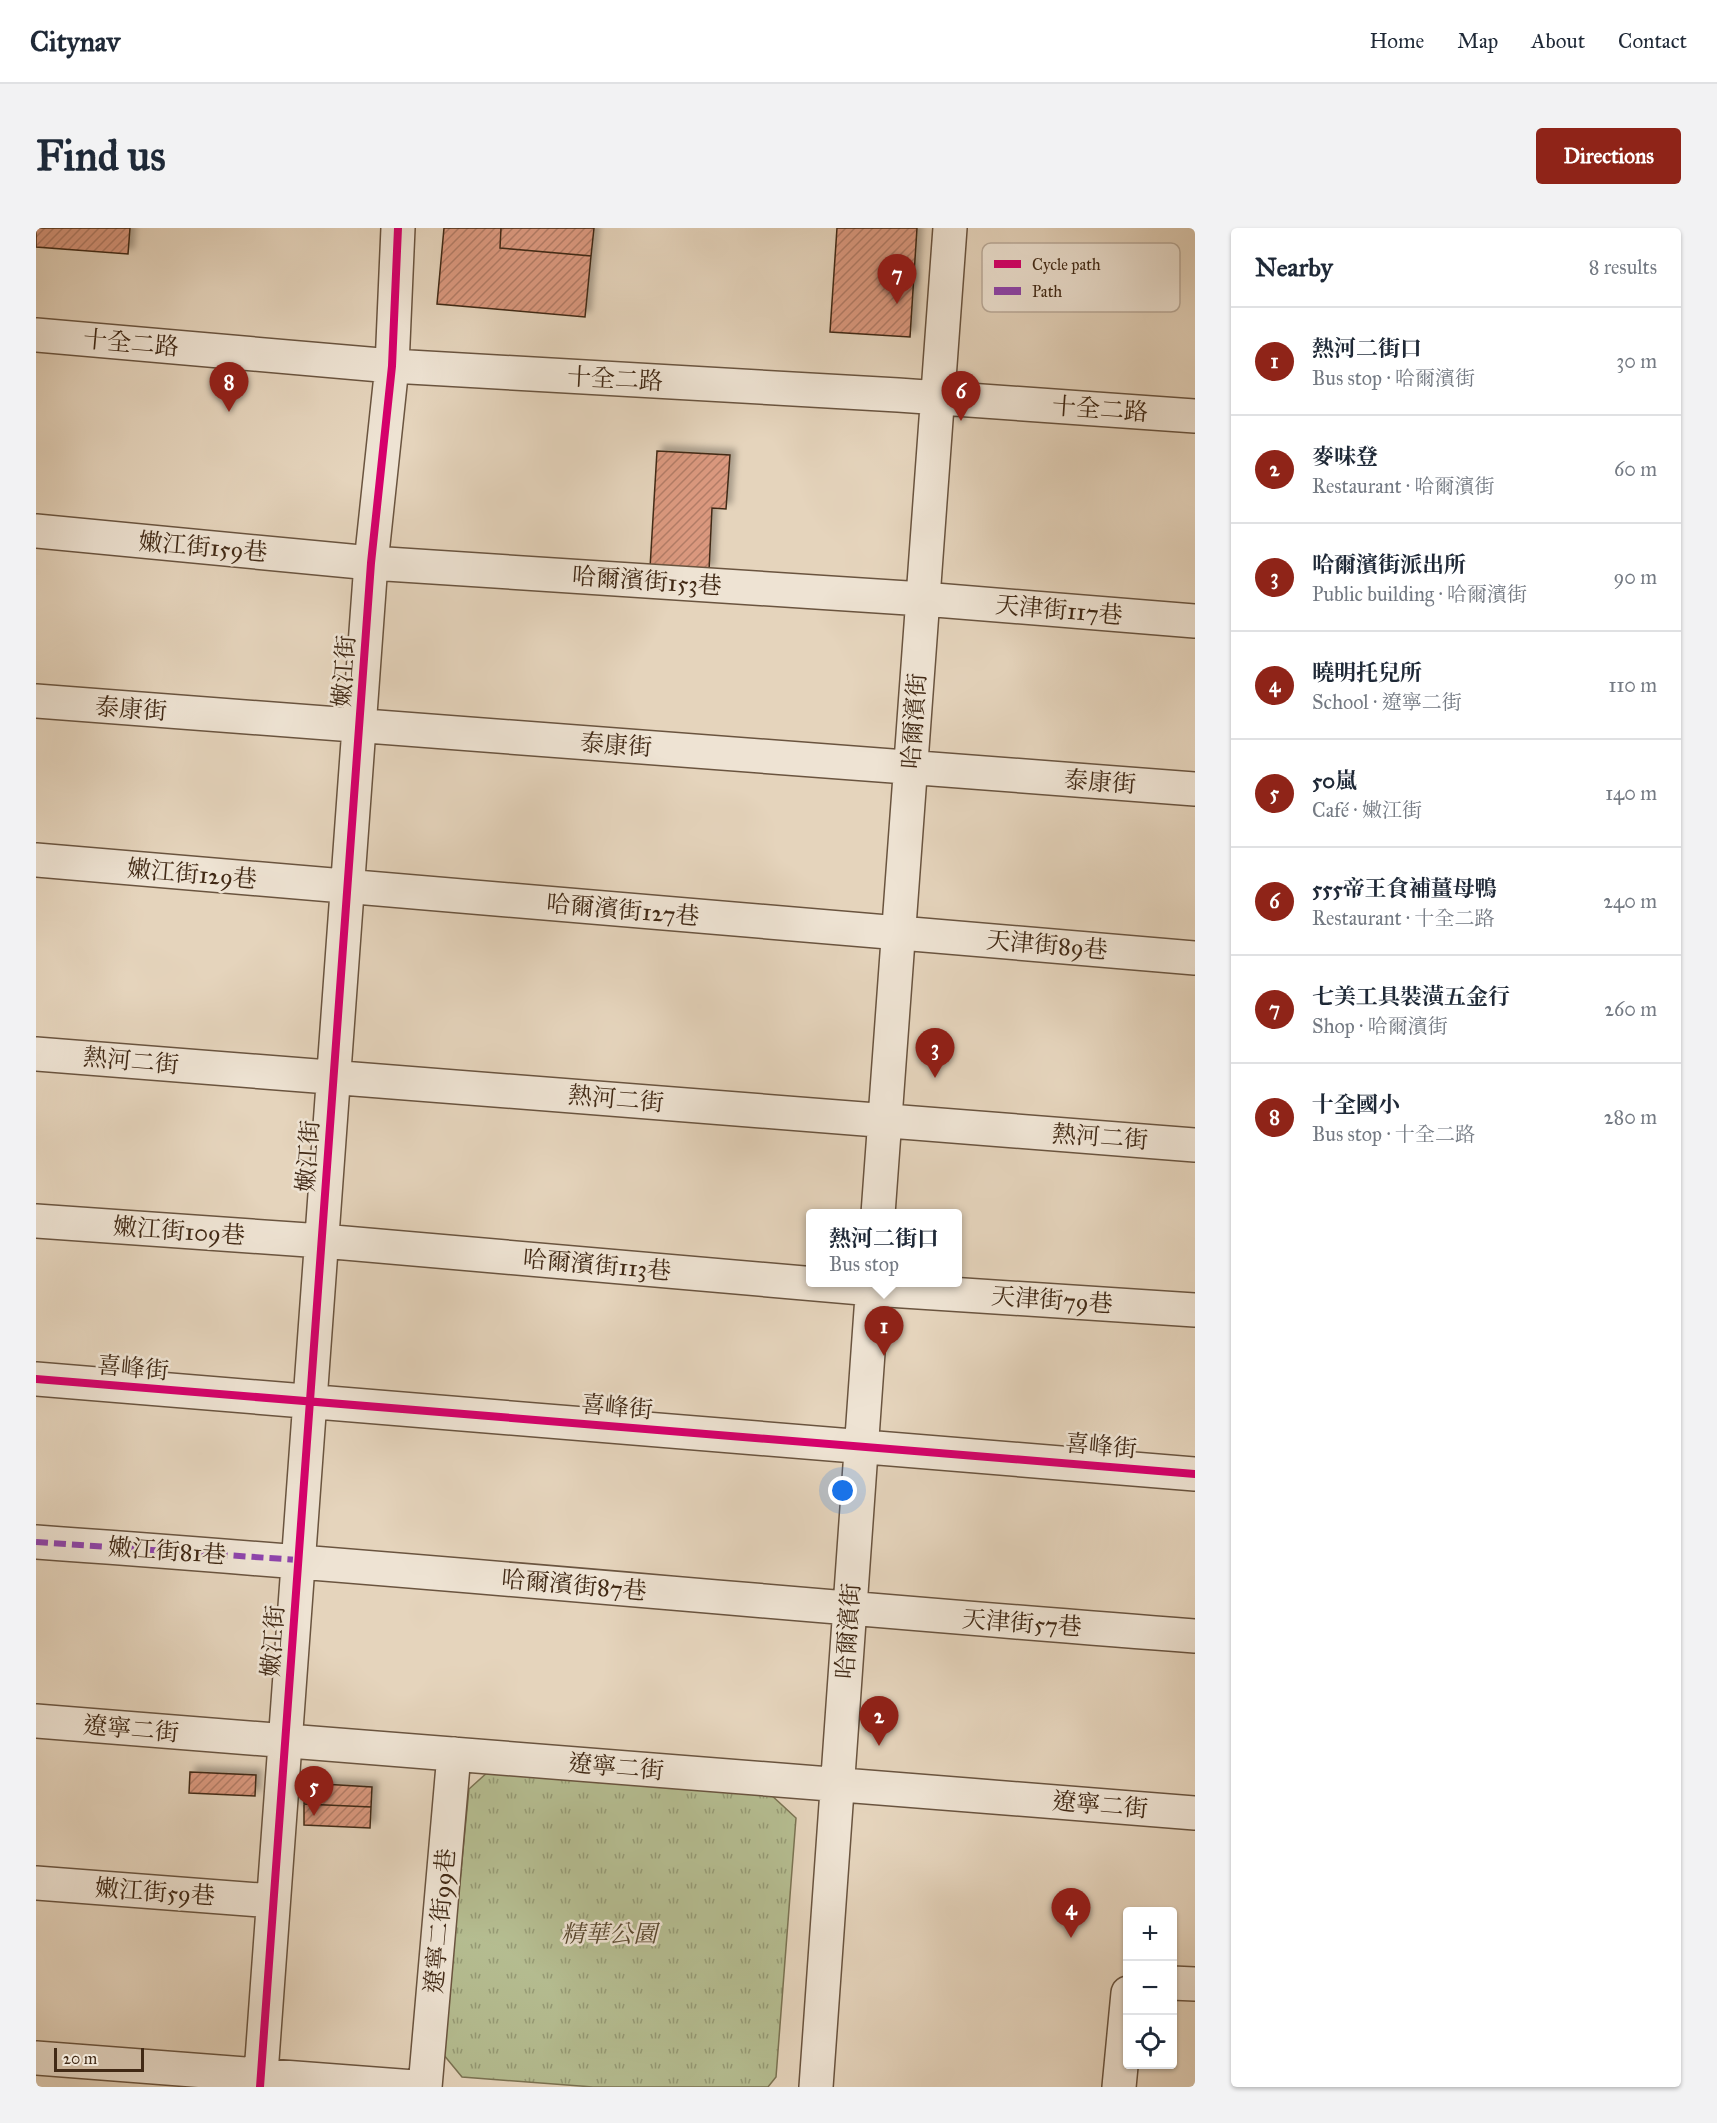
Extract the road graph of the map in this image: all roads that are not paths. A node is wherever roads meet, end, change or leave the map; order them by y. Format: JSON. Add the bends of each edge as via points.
{"nodes":[{"id":1,"x":398,"y":228,"type":"edge"},
{"id":2,"x":950,"y":228,"type":"edge"},
{"id":3,"x":36,"y":335,"type":"edge"},
{"id":4,"x":392,"y":366,"type":"junction"},
{"id":5,"x":937,"y":397,"type":"junction"},
{"id":6,"x":1195,"y":416,"type":"edge"},
{"id":7,"x":36,"y":531,"type":"edge"},
{"id":8,"x":371,"y":563,"type":"junction"},
{"id":9,"x":923,"y":599,"type":"junction"},
{"id":10,"x":1195,"y":621,"type":"edge"},
{"id":11,"x":36,"y":701,"type":"edge"},
{"id":12,"x":359,"y":726,"type":"junction"},
{"id":13,"x":910,"y":768,"type":"junction"},
{"id":14,"x":1195,"y":789,"type":"edge"},
{"id":15,"x":36,"y":860,"type":"edge"},
{"id":16,"x":347,"y":888,"type":"junction"},
{"id":17,"x":899,"y":932,"type":"junction"},
{"id":18,"x":1195,"y":958,"type":"edge"},
{"id":19,"x":36,"y":1054,"type":"edge"},
{"id":20,"x":334,"y":1077,"type":"junction"},
{"id":21,"x":885,"y":1120,"type":"junction"},
{"id":22,"x":1195,"y":1145,"type":"edge"},
{"id":23,"x":878,"y":1209,"type":"edge"},
{"id":24,"x":36,"y":1221,"type":"edge"},
{"id":25,"x":322,"y":1241,"type":"junction"},
{"id":26,"x":806,"y":1281,"type":"edge"},
{"id":27,"x":873,"y":1287,"type":"edge"},
{"id":28,"x":886,"y":1287,"type":"edge"},
{"id":29,"x":1195,"y":1310,"type":"edge"},
{"id":30,"x":36,"y":1379,"type":"edge"},
{"id":31,"x":310,"y":1401,"type":"junction"},
{"id":32,"x":862,"y":1446,"type":"junction"},
{"id":33,"x":1195,"y":1474,"type":"edge"},
{"id":34,"x":36,"y":1542,"type":"edge"},
{"id":35,"x":298,"y":1560,"type":"junction"},
{"id":36,"x":850,"y":1610,"type":"junction"},
{"id":37,"x":1195,"y":1636,"type":"edge"},
{"id":38,"x":36,"y":1721,"type":"edge"},
{"id":39,"x":285,"y":1741,"type":"junction"},
{"id":40,"x":454,"y":1754,"type":"junction"},
{"id":41,"x":837,"y":1785,"type":"junction"},
{"id":42,"x":1195,"y":1813,"type":"edge"},
{"id":43,"x":36,"y":1883,"type":"edge"},
{"id":44,"x":273,"y":1901,"type":"junction"},
{"id":45,"x":1177,"y":1983,"type":"edge"},
{"id":46,"x":1195,"y":1984,"type":"edge"},
{"id":47,"x":1126,"y":2015,"type":"edge"},
{"id":48,"x":36,"y":2058,"type":"edge"},
{"id":49,"x":260,"y":2081,"type":"edge"},
{"id":50,"x":414,"y":2087,"type":"edge"},
{"id":51,"x":425,"y":2087,"type":"edge"},
{"id":52,"x":816,"y":2087,"type":"edge"},
{"id":53,"x":1119,"y":2087,"type":"edge"}],
"edges":[{"from":1,"to":4,"type":"street","name":"嫩江街"},
{"from":2,"to":5,"type":"street","name":"哈爾濱街"},
{"from":3,"to":4,"type":"street","name":"十全二路"},
{"from":4,"to":5,"type":"street","name":"十全二路"},
{"from":4,"to":8,"type":"street","name":"嫩江街"},
{"from":5,"to":6,"type":"street","name":"十全二路"},
{"from":5,"to":9,"type":"street","name":"哈爾濱街"},
{"from":7,"to":8,"type":"street","name":"嫩江街159巷"},
{"from":8,"to":9,"type":"street","name":"哈爾濱街153巷"},
{"from":8,"to":12,"type":"street","name":"嫩江街"},
{"from":9,"to":10,"type":"street","name":"天津街117巷"},
{"from":9,"to":13,"type":"street","name":"哈爾濱街"},
{"from":11,"to":12,"type":"street","name":"泰康街"},
{"from":12,"to":13,"type":"street","name":"泰康街"},
{"from":12,"to":16,"type":"street","name":"嫩江街"},
{"from":13,"to":14,"type":"street","name":"泰康街"},
{"from":13,"to":17,"type":"street","name":"哈爾濱街"},
{"from":15,"to":16,"type":"street","name":"嫩江街129巷"},
{"from":16,"to":17,"type":"street","name":"哈爾濱街127巷"},
{"from":16,"to":20,"type":"street","name":"嫩江街"},
{"from":17,"to":18,"type":"street","name":"天津街89巷"},
{"from":17,"to":21,"type":"street","name":"哈爾濱街"},
{"from":19,"to":20,"type":"street","name":"熱河二街"},
{"from":20,"to":21,"type":"street","name":"熱河二街"},
{"from":20,"to":25,"type":"street","name":"嫩江街"},
{"from":21,"to":22,"type":"street","name":"熱河二街"},
{"from":21,"to":23,"type":"street","name":"哈爾濱街"},
{"from":24,"to":25,"type":"street","name":"嫩江街109巷"},
{"from":25,"to":26,"type":"street","name":"哈爾濱街113巷"},
{"from":25,"to":31,"type":"street","name":"嫩江街"},
{"from":27,"to":32,"type":"street","name":"哈爾濱街"},
{"from":28,"to":29,"type":"street","name":"天津街79巷"},
{"from":30,"to":31,"type":"street","name":"喜峰街"},
{"from":31,"to":32,"type":"street","name":"喜峰街"},
{"from":31,"to":35,"type":"street","name":"嫩江街"},
{"from":32,"to":33,"type":"street","name":"喜峰街"},
{"from":32,"to":36,"type":"street","name":"哈爾濱街"},
{"from":34,"to":35,"type":"street","name":"嫩江街81巷"},
{"from":35,"to":36,"type":"street","name":"哈爾濱街87巷"},
{"from":35,"to":39,"type":"street","name":"嫩江街"},
{"from":36,"to":37,"type":"street","name":"天津街57巷"},
{"from":36,"to":41,"type":"street","name":"哈爾濱街"},
{"from":38,"to":39,"type":"street","name":"遼寧二街"},
{"from":39,"to":40,"type":"street","name":"遼寧二街"},
{"from":39,"to":44,"type":"street","name":"嫩江街"},
{"from":40,"to":41,"type":"street","name":"遼寧二街"},
{"from":40,"to":51,"type":"street","name":"遼寧二街99巷"},
{"from":41,"to":42,"type":"street","name":"遼寧二街"},
{"from":41,"to":52,"type":"street","name":"哈爾濱街"},
{"from":43,"to":44,"type":"street","name":"嫩江街59巷"},
{"from":44,"to":49,"type":"street","name":"嫩江街"},
{"from":45,"to":46,"type":"street"},
{"from":47,"to":53,"type":"street"},
{"from":48,"to":49,"type":"street"},
{"from":49,"to":50,"type":"street"}]}
